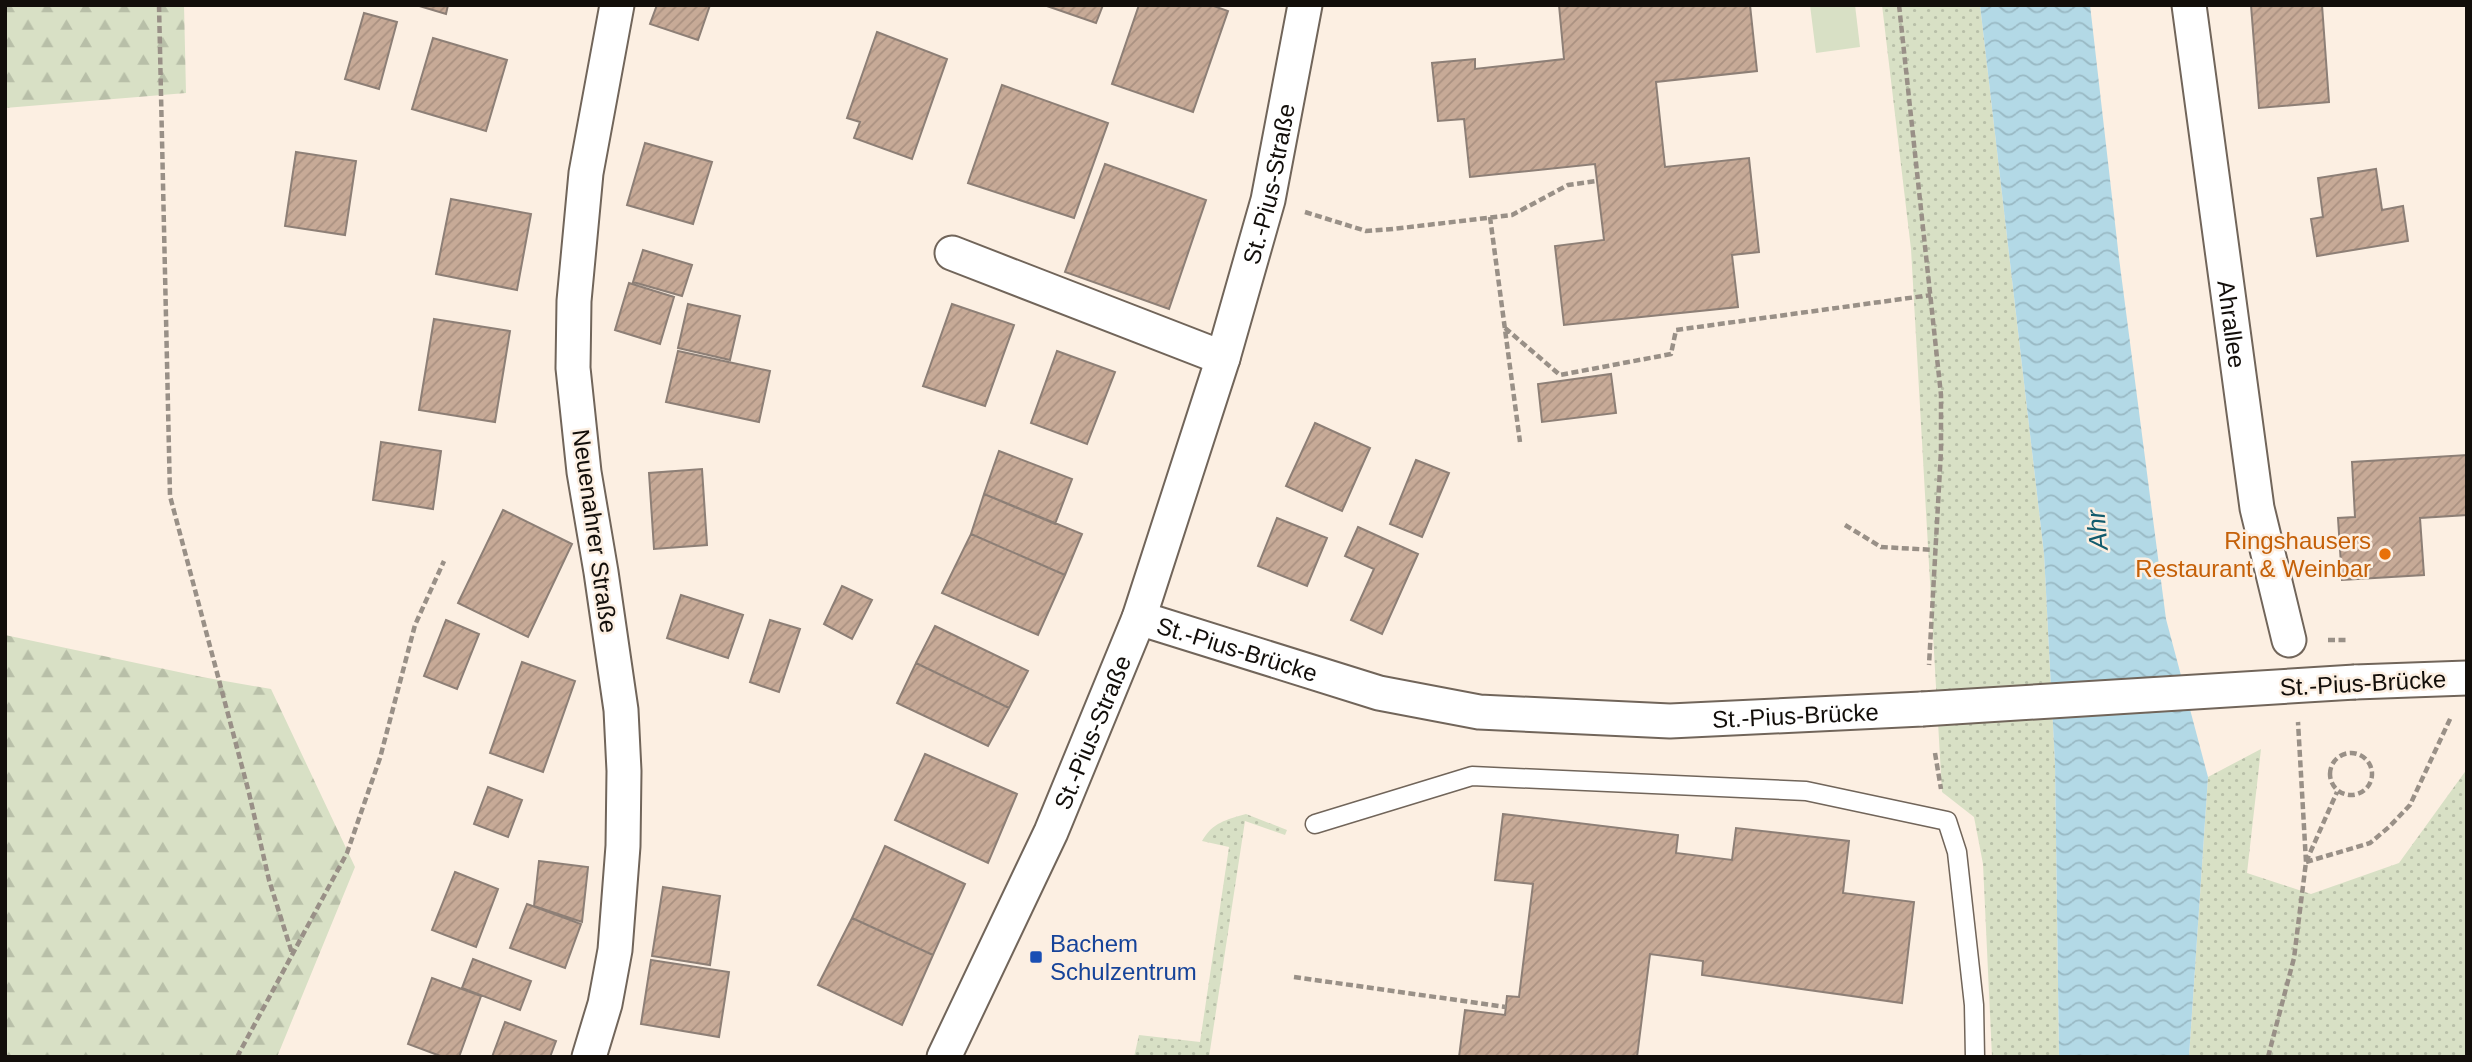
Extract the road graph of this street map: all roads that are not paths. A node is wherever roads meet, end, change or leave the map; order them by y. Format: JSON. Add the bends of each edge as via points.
{"nodes":[{"id":1,"x":617,"y":5,"type":"edge"},
{"id":2,"x":1305,"y":5,"type":"edge"},
{"id":3,"x":2189,"y":5,"type":"edge"},
{"id":4,"x":952,"y":253,"type":"dead end"},
{"id":5,"x":1223,"y":358,"type":"junction"},
{"id":6,"x":1139,"y":618,"type":"junction"},
{"id":7,"x":2289,"y":640,"type":"dead end"},
{"id":8,"x":2461,"y":678,"type":"edge"},
{"id":9,"x":1315,"y":824,"type":"dead end"},
{"id":10,"x":589,"y":1057,"type":"edge"},
{"id":11,"x":944,"y":1057,"type":"edge"},
{"id":12,"x":1975,"y":1057,"type":"edge"}],
"edges":[{"from":1,"to":10,"type":"street","name":"Neuenahrer Straße","via":[[586,173],[574,328],[573,368],[584,472],[621,710],[624,771],[624,846],[615,950]]},
{"from":2,"to":5,"type":"street","name":"St.-Pius-Straße","via":[[1268,200]]},
{"from":3,"to":7,"type":"street","name":"Ahrallee","via":[[2257,508]]},
{"from":4,"to":5,"type":"street"},
{"from":5,"to":6,"type":"street","name":"St.-Pius-Straße"},
{"from":6,"to":8,"type":"street","name":"St.-Pius-Brücke","bridge":true,"via":[[1378,694],[1479,712],[1670,721]]},
{"from":6,"to":11,"type":"street","name":"St.-Pius-Straße","via":[[1051,832]]},
{"from":9,"to":12,"type":"lane","via":[[1472,776],[1806,791],[1947,821],[1957,852],[1974,1005]]}]}
